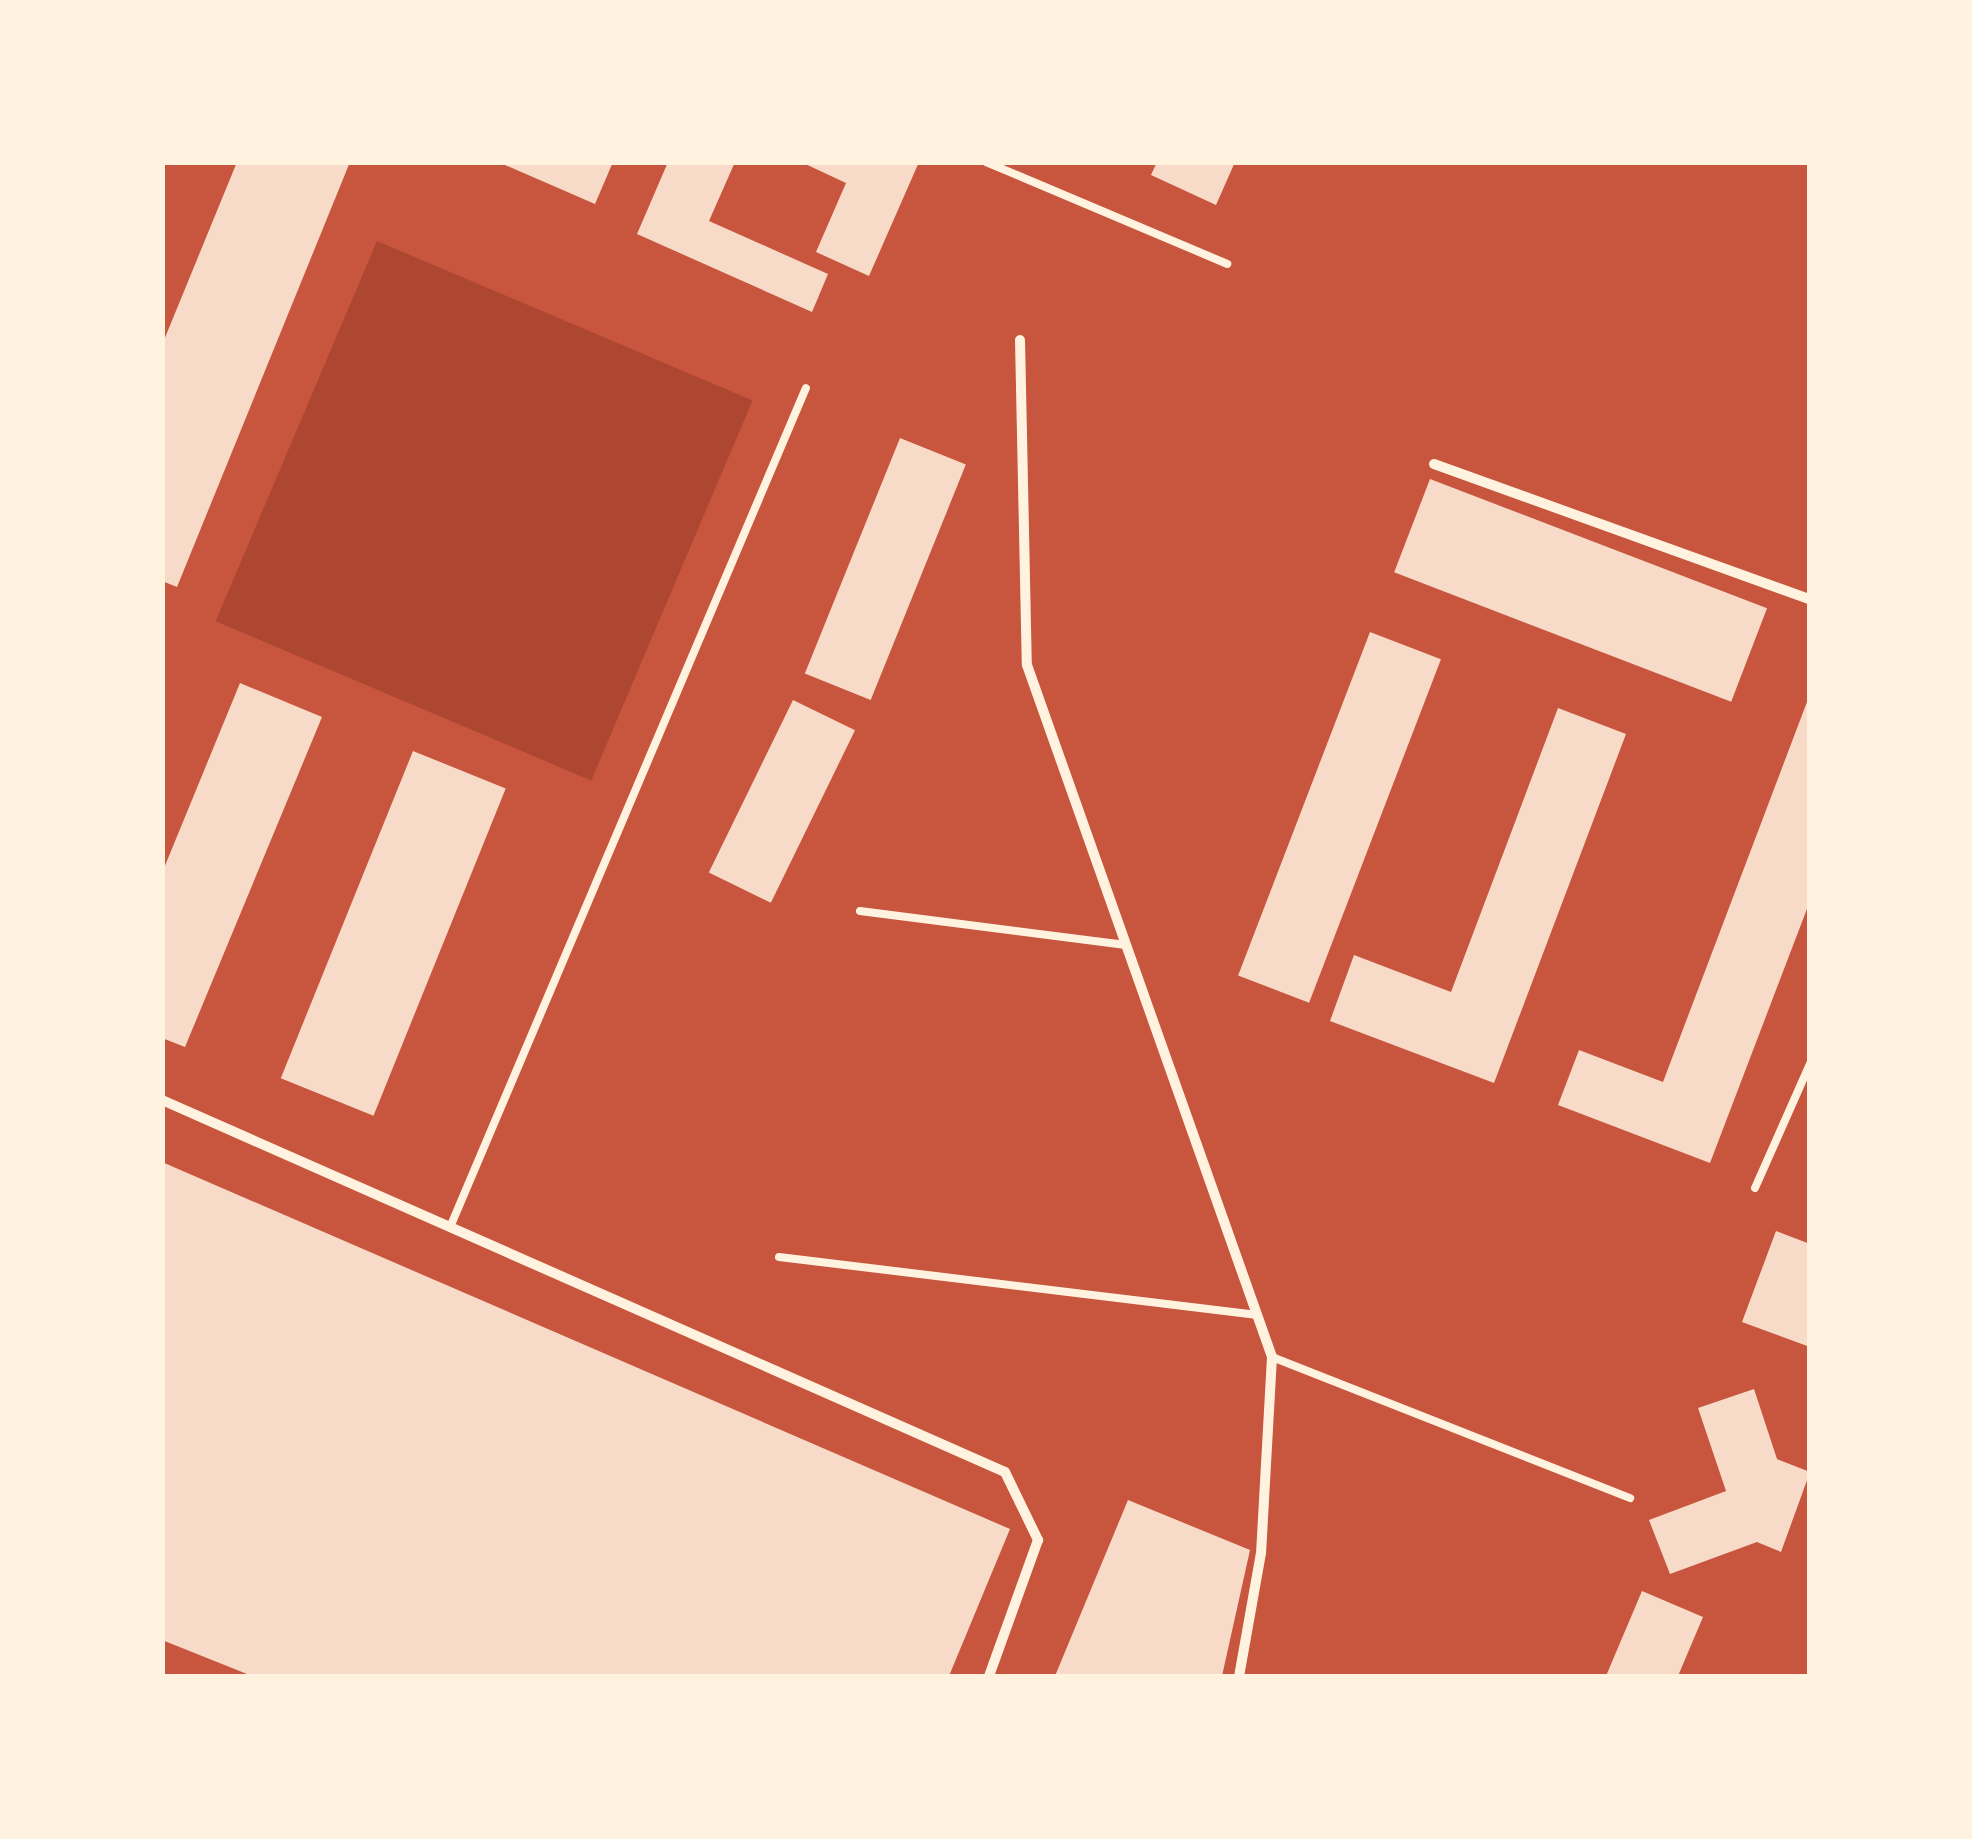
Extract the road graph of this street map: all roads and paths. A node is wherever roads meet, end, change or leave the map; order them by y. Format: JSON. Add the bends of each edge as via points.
{"nodes":[{"id":1,"x":986,"y":162,"type":"edge"},
{"id":2,"x":1227,"y":264,"type":"dead end"},
{"id":3,"x":1020,"y":340,"type":"dead end"},
{"id":4,"x":806,"y":388,"type":"dead end"},
{"id":5,"x":1434,"y":464,"type":"dead end"},
{"id":6,"x":1810,"y":599,"type":"edge"},
{"id":7,"x":860,"y":910,"type":"dead end"},
{"id":8,"x":1126,"y":945,"type":"junction"},
{"id":9,"x":1810,"y":1064,"type":"edge"},
{"id":10,"x":162,"y":1100,"type":"edge"},
{"id":11,"x":1755,"y":1188,"type":"dead end"},
{"id":12,"x":451,"y":1226,"type":"junction"},
{"id":13,"x":779,"y":1257,"type":"dead end"},
{"id":14,"x":1258,"y":1315,"type":"junction"},
{"id":15,"x":1272,"y":1357,"type":"junction"},
{"id":16,"x":1630,"y":1498,"type":"dead end"},
{"id":17,"x":988,"y":1676,"type":"edge"},
{"id":18,"x":1238,"y":1676,"type":"edge"}],
"edges":[{"from":1,"to":2,"type":"lane"},
{"from":3,"to":8,"type":"street","via":[[1027,664]]},
{"from":4,"to":12,"type":"lane"},
{"from":5,"to":6,"type":"street"},
{"from":7,"to":8,"type":"lane"},
{"from":8,"to":14,"type":"street"},
{"from":9,"to":11,"type":"lane"},
{"from":10,"to":12,"type":"street"},
{"from":12,"to":17,"type":"street","via":[[1005,1472],[1038,1540]]},
{"from":13,"to":14,"type":"lane"},
{"from":14,"to":15,"type":"street"},
{"from":15,"to":16,"type":"lane"},
{"from":15,"to":18,"type":"street","via":[[1261,1553]]}]}
